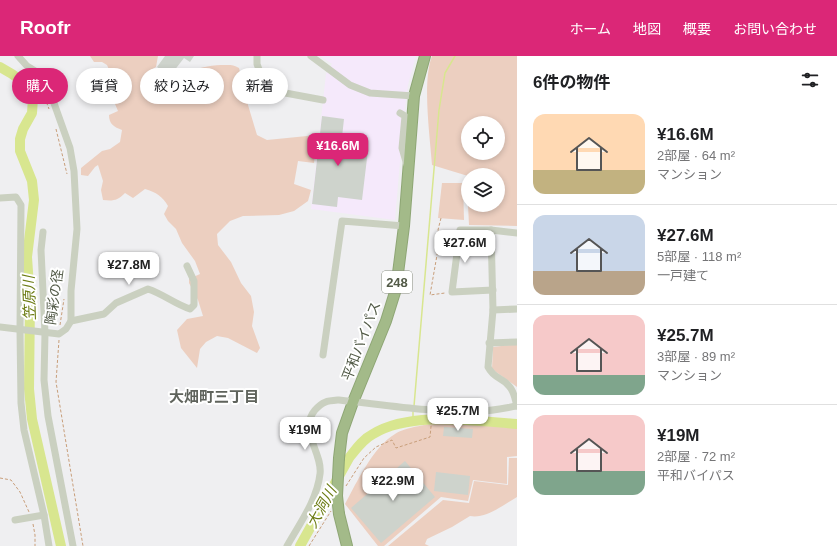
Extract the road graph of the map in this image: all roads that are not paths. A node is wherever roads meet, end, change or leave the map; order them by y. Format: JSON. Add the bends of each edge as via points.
{"nodes":[{"id":1,"x":18,"y":56,"type":"edge"},
{"id":2,"x":257,"y":56,"type":"edge"},
{"id":3,"x":311,"y":56,"type":"edge"},
{"id":4,"x":426,"y":56,"type":"edge"},
{"id":5,"x":414,"y":96,"type":"junction"},
{"id":6,"x":323,"y":100,"type":"dead end"},
{"id":7,"x":400,"y":113,"type":"dead end"},
{"id":8,"x":408,"y":172,"type":"junction"},
{"id":9,"x":0,"y":198,"type":"edge"},
{"id":10,"x":404,"y":226,"type":"junction"},
{"id":11,"x":491,"y":230,"type":"junction"},
{"id":12,"x":43,"y":232,"type":"dead end"},
{"id":13,"x":517,"y":233,"type":"edge"},
{"id":14,"x":187,"y":266,"type":"dead end"},
{"id":15,"x":492,"y":290,"type":"junction"},
{"id":16,"x":517,"y":309,"type":"edge"},
{"id":17,"x":493,"y":310,"type":"junction"},
{"id":18,"x":71,"y":321,"type":"junction"},
{"id":19,"x":0,"y":327,"type":"edge"},
{"id":20,"x":20,"y":330,"type":"junction"},
{"id":21,"x":45,"y":333,"type":"junction"},
{"id":22,"x":517,"y":342,"type":"edge"},
{"id":23,"x":489,"y":343,"type":"junction"},
{"id":24,"x":324,"y":355,"type":"dead end"},
{"id":25,"x":353,"y":402,"type":"junction"},
{"id":26,"x":517,"y":406,"type":"edge"},
{"id":27,"x":44,"y":515,"type":"junction"},
{"id":28,"x":15,"y":520,"type":"dead end"},
{"id":29,"x":49,"y":546,"type":"edge"},
{"id":30,"x":73,"y":546,"type":"edge"},
{"id":31,"x":287,"y":546,"type":"edge"},
{"id":32,"x":347,"y":546,"type":"edge"}],
"edges":[{"from":1,"to":18,"type":"street","via":[[27,66],[40,74],[50,92],[70,148],[74,171],[77,229]]},
{"from":2,"to":6,"type":"street","via":[[261,75],[280,92]]},
{"from":3,"to":5,"type":"street","via":[[350,85],[370,93]]},
{"from":4,"to":5,"type":"highway","number":"248"},
{"from":5,"to":8,"type":"highway","name":"平和バイパス","number":"248"},
{"from":7,"to":8,"type":"street","via":[[405,116],[402,148]]},
{"from":8,"to":10,"type":"highway","name":"平和バイパス","number":"248"},
{"from":9,"to":20,"type":"street","via":[[16,197],[21,205]]},
{"from":10,"to":24,"type":"street","via":[[342,221]]},
{"from":10,"to":25,"type":"highway","name":"平和バイパス","number":"248","via":[[396,289],[386,321]]},
{"from":11,"to":13,"type":"street"},
{"from":11,"to":15,"type":"street"},
{"from":11,"to":15,"type":"street","via":[[460,230],[452,292]]},
{"from":12,"to":21,"type":"street","via":[[41,250]]},
{"from":14,"to":18,"type":"street","via":[[194,281],[194,305],[190,309],[148,289],[116,303],[104,314]]},
{"from":15,"to":17,"type":"street"},
{"from":16,"to":17,"type":"street"},
{"from":17,"to":23,"type":"street"},
{"from":18,"to":21,"type":"street","via":[[66,330],[59,334]]},
{"from":19,"to":20,"type":"street"},
{"from":20,"to":21,"type":"street"},
{"from":20,"to":27,"type":"street","via":[[24,430]]},
{"from":21,"to":30,"type":"street","via":[[44,380],[48,416]]},
{"from":22,"to":23,"type":"street"},
{"from":23,"to":26,"type":"street","via":[[488,367],[492,374],[509,385]]},
{"from":25,"to":26,"type":"street","via":[[457,412]]},
{"from":25,"to":31,"type":"street","via":[[330,400],[322,403],[310,420],[310,434],[320,463],[320,473],[316,493]]},
{"from":25,"to":32,"type":"highway","name":"平和バイパス","number":"248","bridge":true,"via":[[342,433],[336,511]]},
{"from":27,"to":28,"type":"street"},
{"from":27,"to":29,"type":"street"}]}
